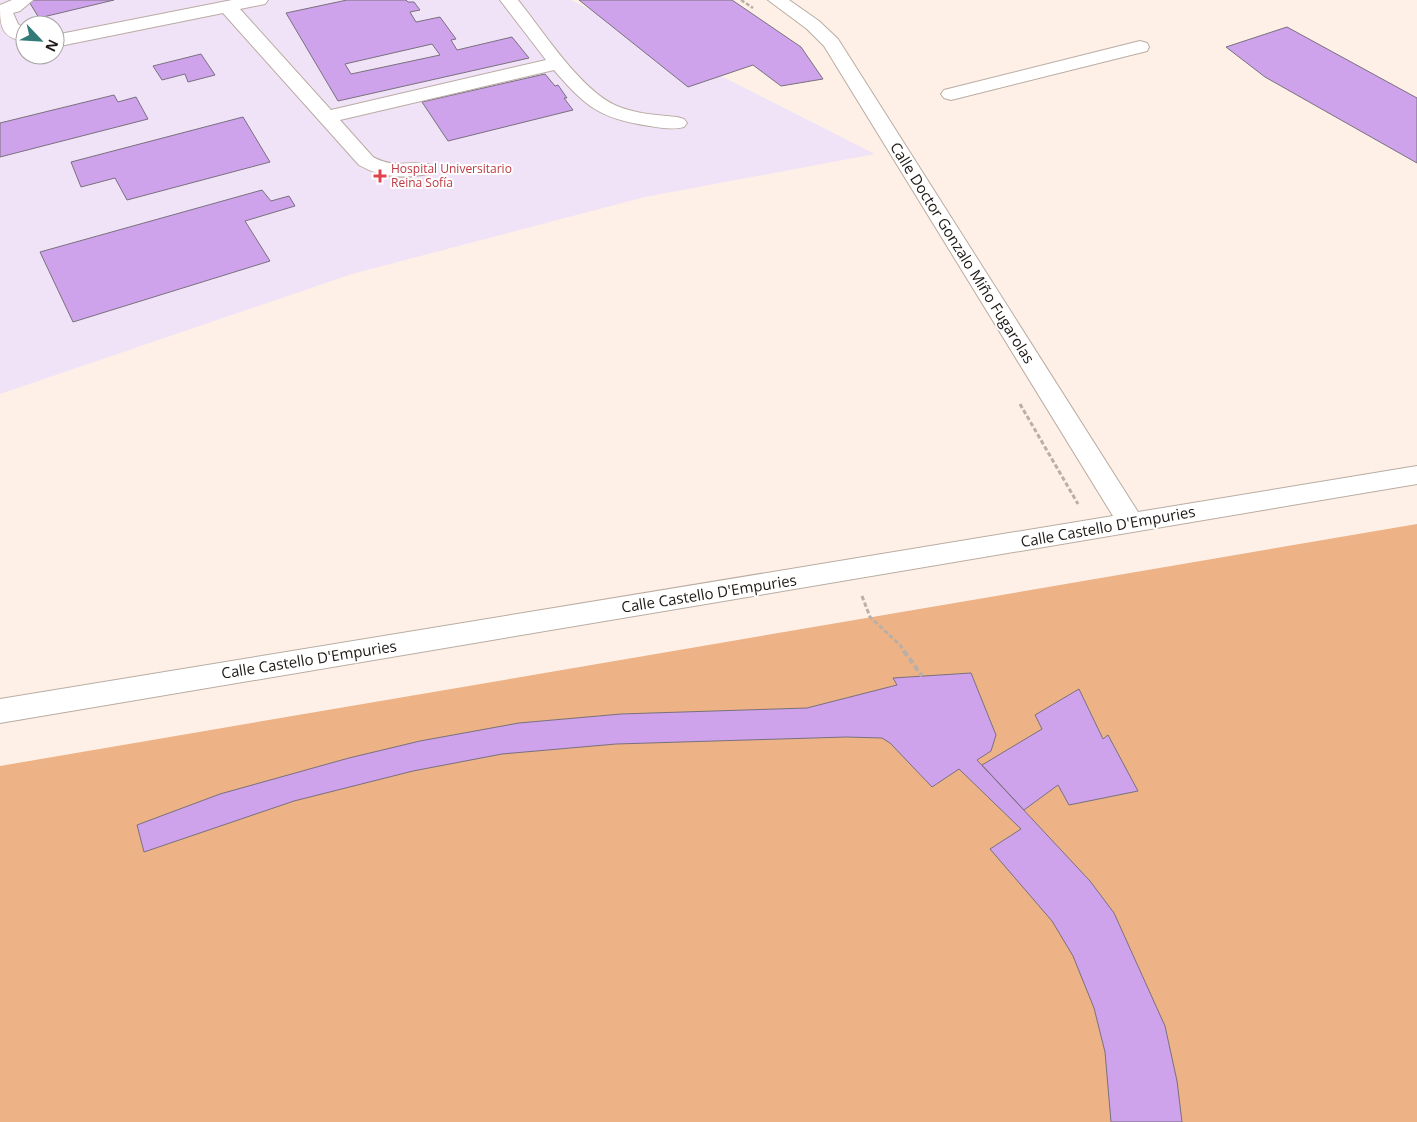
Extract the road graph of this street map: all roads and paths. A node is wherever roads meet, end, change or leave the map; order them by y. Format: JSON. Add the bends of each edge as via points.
{"nodes":[{"id":1,"x":24,"y":0,"type":"edge"},
{"id":2,"x":259,"y":0,"type":"edge"},
{"id":3,"x":509,"y":0,"type":"edge"},
{"id":4,"x":788,"y":4,"type":"edge"},
{"id":5,"x":228,"y":6,"type":"junction"},
{"id":6,"x":2,"y":10,"type":"edge"},
{"id":7,"x":15,"y":30,"type":"edge"},
{"id":8,"x":65,"y":39,"type":"edge"},
{"id":9,"x":1140,"y":47,"type":"dead end"},
{"id":10,"x":558,"y":63,"type":"junction"},
{"id":11,"x":950,"y":94,"type":"dead end"},
{"id":12,"x":327,"y":117,"type":"junction"},
{"id":13,"x":677,"y":123,"type":"dead end"},
{"id":14,"x":424,"y":169,"type":"dead end"},
{"id":15,"x":1417,"y":475,"type":"edge"},
{"id":16,"x":1131,"y":522,"type":"junction"},
{"id":17,"x":852,"y":570,"type":"junction"},
{"id":18,"x":922,"y":676,"type":"dead end"},
{"id":19,"x":0,"y":711,"type":"edge"}],
"edges":[{"from":1,"to":6,"type":"street"},
{"from":2,"to":5,"type":"street"},
{"from":3,"to":10,"type":"street"},
{"from":4,"to":16,"type":"street","name":"Calle Doctor Gonzalo Miño Fugarolas","via":[[831,43]]},
{"from":5,"to":8,"type":"street"},
{"from":5,"to":12,"type":"street"},
{"from":6,"to":7,"type":"street"},
{"from":9,"to":11,"type":"street"},
{"from":10,"to":12,"type":"street"},
{"from":10,"to":13,"type":"street","via":[[589,98],[602,106],[642,119]]},
{"from":12,"to":14,"type":"street","via":[[373,166],[401,171]]},
{"from":15,"to":16,"type":"street","name":"Calle Castello D'Empuries"},
{"from":16,"to":17,"type":"street","name":"Calle Castello D'Empuries"},
{"from":17,"to":18,"type":"path","via":[[870,617],[900,645]]},
{"from":17,"to":19,"type":"street","name":"Calle Castello D'Empuries"}]}
